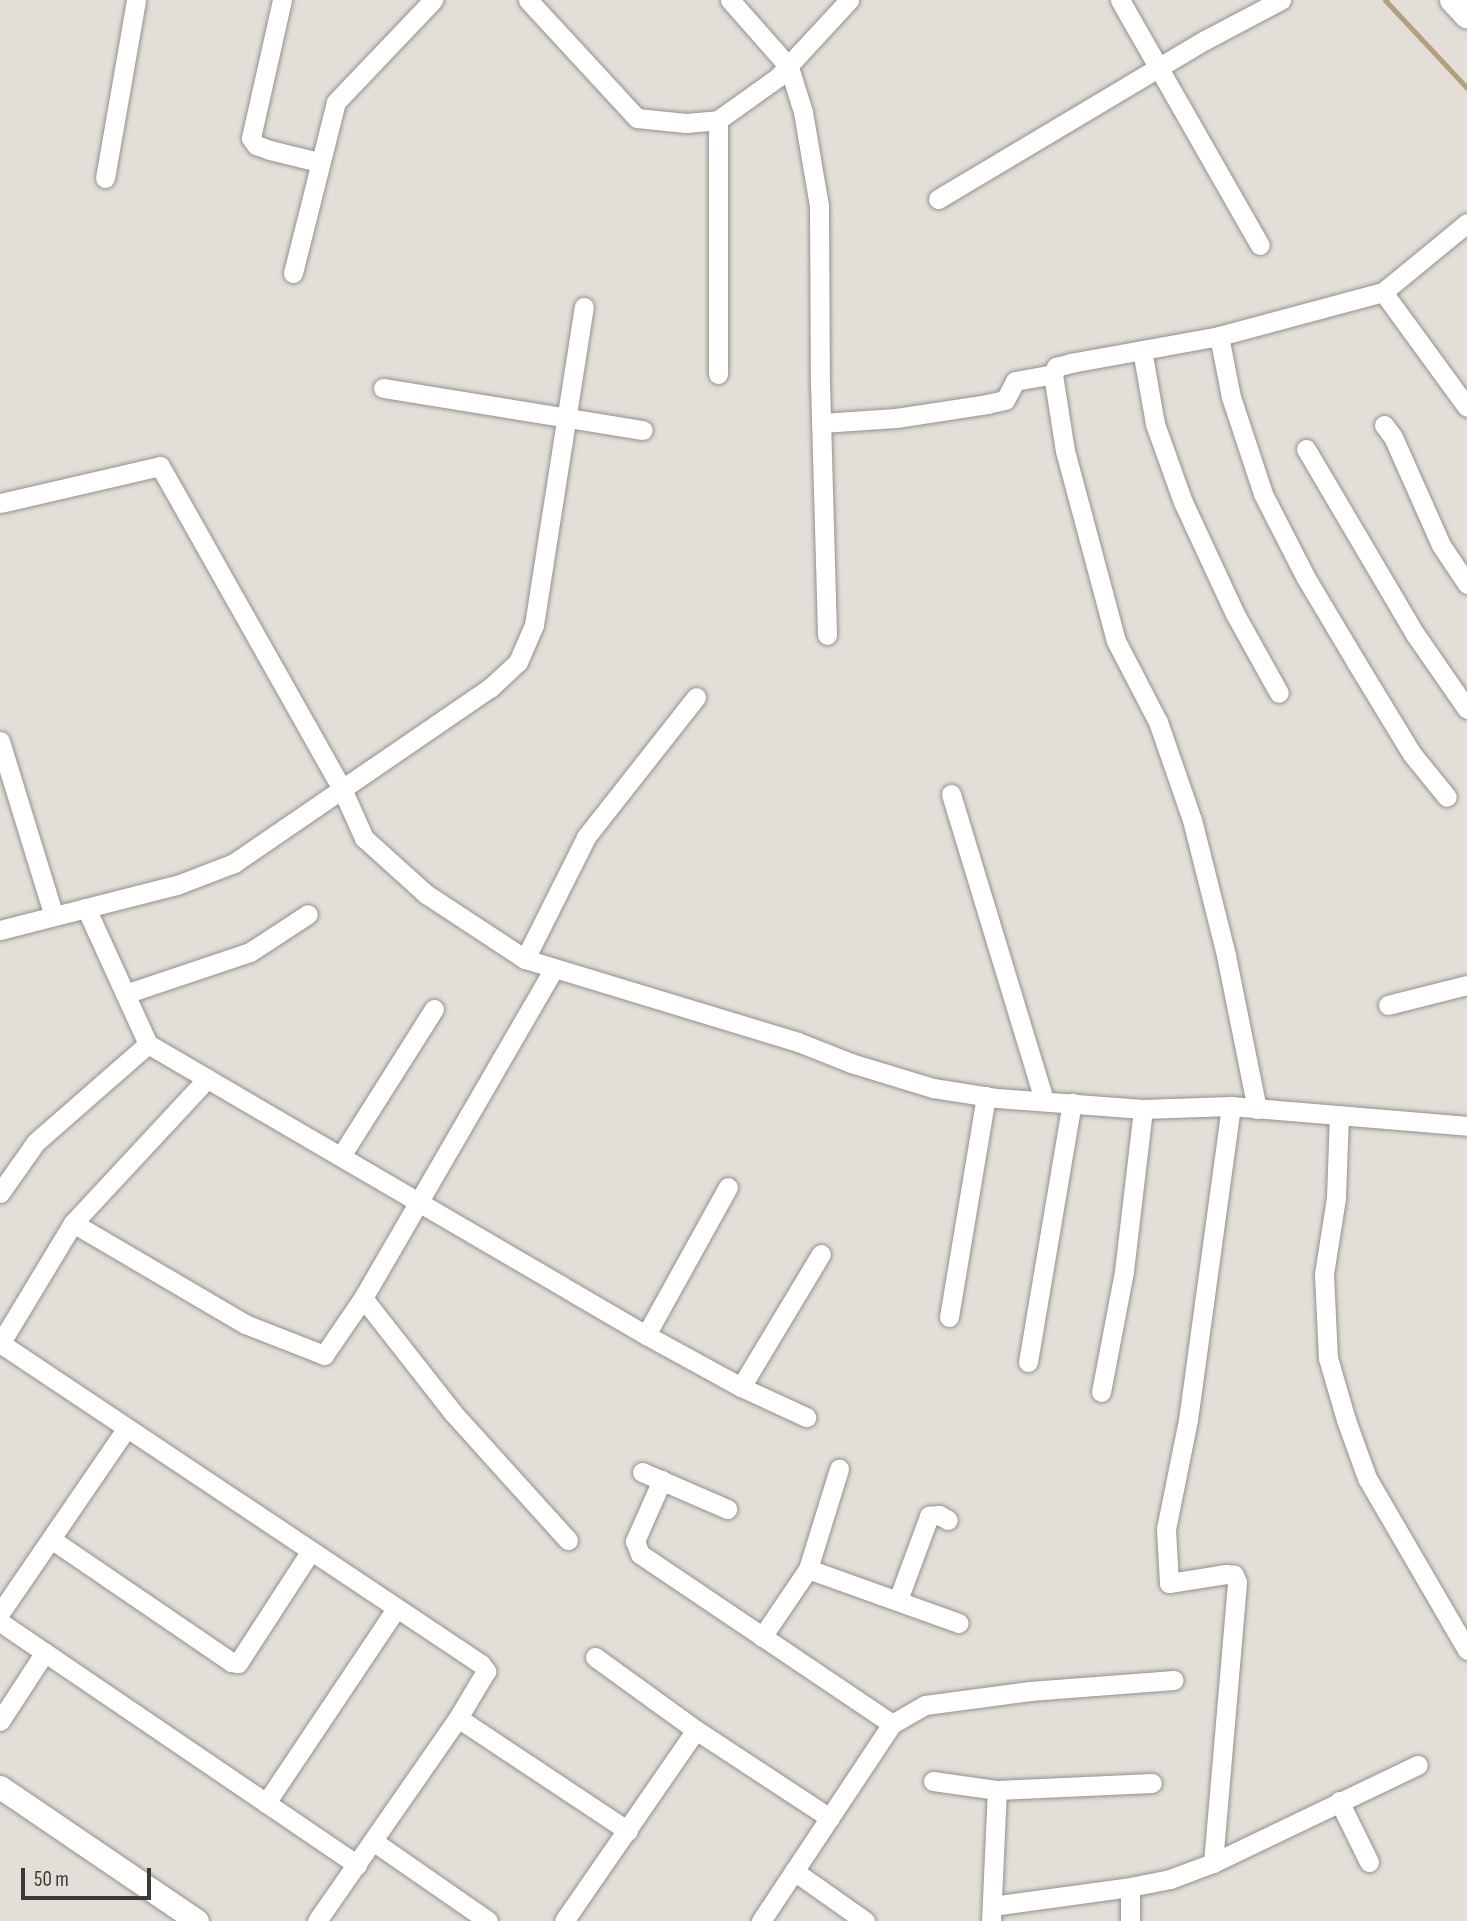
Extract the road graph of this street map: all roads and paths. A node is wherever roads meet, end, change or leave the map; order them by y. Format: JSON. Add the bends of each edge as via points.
{"nodes":[{"id":1,"x":135,"y":0,"type":"edge"},
{"id":2,"x":282,"y":0,"type":"edge"},
{"id":3,"x":433,"y":0,"type":"edge"},
{"id":4,"x":528,"y":0,"type":"edge"},
{"id":5,"x":730,"y":0,"type":"edge"},
{"id":6,"x":1120,"y":0,"type":"edge"},
{"id":7,"x":1281,"y":0,"type":"edge"},
{"id":8,"x":1453,"y":0,"type":"edge"},
{"id":9,"x":838,"y":4,"type":"edge"},
{"id":10,"x":1467,"y":15,"type":"edge"},
{"id":11,"x":1161,"y":66,"type":"junction"},
{"id":12,"x":789,"y":67,"type":"junction"},
{"id":13,"x":718,"y":120,"type":"junction"},
{"id":14,"x":319,"y":162,"type":"junction"},
{"id":15,"x":105,"y":178,"type":"dead end"},
{"id":16,"x":938,"y":199,"type":"dead end"},
{"id":17,"x":1467,"y":223,"type":"edge"},
{"id":18,"x":1261,"y":245,"type":"dead end"},
{"id":19,"x":293,"y":274,"type":"dead end"},
{"id":20,"x":1383,"y":292,"type":"junction"},
{"id":21,"x":584,"y":307,"type":"dead end"},
{"id":22,"x":1219,"y":336,"type":"junction"},
{"id":23,"x":1142,"y":350,"type":"junction"},
{"id":24,"x":718,"y":374,"type":"dead end"},
{"id":25,"x":1053,"y":374,"type":"junction"},
{"id":26,"x":383,"y":388,"type":"dead end"},
{"id":27,"x":1467,"y":407,"type":"edge"},
{"id":28,"x":566,"y":420,"type":"junction"},
{"id":29,"x":821,"y":423,"type":"junction"},
{"id":30,"x":1384,"y":425,"type":"dead end"},
{"id":31,"x":643,"y":430,"type":"dead end"},
{"id":32,"x":1306,"y":450,"type":"dead end"},
{"id":33,"x":0,"y":503,"type":"edge"},
{"id":34,"x":1467,"y":584,"type":"edge"},
{"id":35,"x":827,"y":635,"type":"dead end"},
{"id":36,"x":1279,"y":693,"type":"dead end"},
{"id":37,"x":696,"y":697,"type":"dead end"},
{"id":38,"x":1467,"y":709,"type":"edge"},
{"id":39,"x":0,"y":741,"type":"edge"},
{"id":40,"x":342,"y":789,"type":"junction"},
{"id":41,"x":951,"y":794,"type":"dead end"},
{"id":42,"x":1447,"y":797,"type":"dead end"},
{"id":43,"x":86,"y":908,"type":"junction"},
{"id":44,"x":308,"y":914,"type":"dead end"},
{"id":45,"x":54,"y":916,"type":"junction"},
{"id":46,"x":0,"y":930,"type":"edge"},
{"id":47,"x":525,"y":959,"type":"junction"},
{"id":48,"x":554,"y":970,"type":"junction"},
{"id":49,"x":1467,"y":985,"type":"edge"},
{"id":50,"x":125,"y":994,"type":"junction"},
{"id":51,"x":1388,"y":1005,"type":"dead end"},
{"id":52,"x":434,"y":1009,"type":"dead end"},
{"id":53,"x":148,"y":1044,"type":"junction"},
{"id":54,"x":207,"y":1079,"type":"junction"},
{"id":55,"x":986,"y":1096,"type":"junction"},
{"id":56,"x":1044,"y":1100,"type":"junction"},
{"id":57,"x":1072,"y":1102,"type":"junction"},
{"id":58,"x":1231,"y":1106,"type":"junction"},
{"id":59,"x":1257,"y":1108,"type":"junction"},
{"id":60,"x":1143,"y":1109,"type":"junction"},
{"id":61,"x":1339,"y":1115,"type":"junction"},
{"id":62,"x":1467,"y":1126,"type":"edge"},
{"id":63,"x":341,"y":1156,"type":"junction"},
{"id":64,"x":728,"y":1187,"type":"dead end"},
{"id":65,"x":0,"y":1193,"type":"edge"},
{"id":66,"x":419,"y":1202,"type":"junction"},
{"id":67,"x":74,"y":1223,"type":"junction"},
{"id":68,"x":821,"y":1254,"type":"dead end"},
{"id":69,"x":363,"y":1298,"type":"junction"},
{"id":70,"x":949,"y":1317,"type":"dead end"},
{"id":71,"x":646,"y":1335,"type":"junction"},
{"id":72,"x":0,"y":1343,"type":"edge"},
{"id":73,"x":1028,"y":1362,"type":"dead end"},
{"id":74,"x":741,"y":1387,"type":"junction"},
{"id":75,"x":1101,"y":1392,"type":"dead end"},
{"id":76,"x":806,"y":1417,"type":"dead end"},
{"id":77,"x":125,"y":1429,"type":"junction"},
{"id":78,"x":839,"y":1469,"type":"dead end"},
{"id":79,"x":642,"y":1472,"type":"dead end"},
{"id":80,"x":662,"y":1480,"type":"junction"},
{"id":81,"x":727,"y":1509,"type":"dead end"},
{"id":82,"x":948,"y":1520,"type":"dead end"},
{"id":83,"x":51,"y":1539,"type":"junction"},
{"id":84,"x":569,"y":1540,"type":"dead end"},
{"id":85,"x":310,"y":1552,"type":"junction"},
{"id":86,"x":808,"y":1569,"type":"junction"},
{"id":87,"x":898,"y":1600,"type":"junction"},
{"id":88,"x":396,"y":1609,"type":"junction"},
{"id":89,"x":0,"y":1613,"type":"edge"},
{"id":90,"x":0,"y":1622,"type":"edge"},
{"id":91,"x":959,"y":1623,"type":"dead end"},
{"id":92,"x":762,"y":1637,"type":"junction"},
{"id":93,"x":1467,"y":1650,"type":"edge"},
{"id":94,"x":45,"y":1651,"type":"junction"},
{"id":95,"x":595,"y":1657,"type":"dead end"},
{"id":96,"x":1174,"y":1680,"type":"dead end"},
{"id":97,"x":457,"y":1718,"type":"junction"},
{"id":98,"x":0,"y":1721,"type":"edge"},
{"id":99,"x":891,"y":1724,"type":"junction"},
{"id":100,"x":696,"y":1730,"type":"junction"},
{"id":101,"x":1418,"y":1765,"type":"dead end"},
{"id":102,"x":933,"y":1781,"type":"dead end"},
{"id":103,"x":1152,"y":1783,"type":"dead end"},
{"id":104,"x":0,"y":1787,"type":"edge"},
{"id":105,"x":997,"y":1790,"type":"junction"},
{"id":106,"x":1339,"y":1801,"type":"junction"},
{"id":107,"x":266,"y":1803,"type":"junction"},
{"id":108,"x":830,"y":1818,"type":"junction"},
{"id":109,"x":628,"y":1831,"type":"junction"},
{"id":110,"x":373,"y":1841,"type":"junction"},
{"id":111,"x":1369,"y":1862,"type":"dead end"},
{"id":112,"x":1213,"y":1863,"type":"junction"},
{"id":113,"x":357,"y":1865,"type":"junction"},
{"id":114,"x":794,"y":1871,"type":"junction"},
{"id":115,"x":1130,"y":1886,"type":"junction"},
{"id":116,"x":991,"y":1914,"type":"edge"},
{"id":117,"x":197,"y":1921,"type":"edge"},
{"id":118,"x":317,"y":1921,"type":"edge"},
{"id":119,"x":488,"y":1921,"type":"edge"},
{"id":120,"x":564,"y":1921,"type":"edge"},
{"id":121,"x":761,"y":1921,"type":"edge"},
{"id":122,"x":865,"y":1921,"type":"edge"},
{"id":123,"x":1130,"y":1921,"type":"edge"}],
"edges":[{"from":1,"to":15,"type":"street"},
{"from":2,"to":14,"type":"street","via":[[251,138],[270,150]]},
{"from":3,"to":14,"type":"street","via":[[337,102]]},
{"from":4,"to":13,"type":"street","via":[[637,118],[686,123]]},
{"from":5,"to":12,"type":"street"},
{"from":6,"to":11,"type":"street"},
{"from":7,"to":11,"type":"street"},
{"from":8,"to":10,"type":"main road"},
{"from":9,"to":12,"type":"street"},
{"from":11,"to":16,"type":"street"},
{"from":11,"to":18,"type":"street"},
{"from":12,"to":13,"type":"street"},
{"from":12,"to":29,"type":"street","via":[[803,112],[819,206]]},
{"from":13,"to":24,"type":"street"},
{"from":14,"to":19,"type":"street"},
{"from":17,"to":20,"type":"street"},
{"from":20,"to":22,"type":"street"},
{"from":20,"to":27,"type":"street"},
{"from":21,"to":28,"type":"street"},
{"from":22,"to":23,"type":"street"},
{"from":22,"to":42,"type":"street","via":[[1231,397],[1263,494],[1356,663],[1412,754]]},
{"from":23,"to":25,"type":"street","via":[[1056,367]]},
{"from":23,"to":36,"type":"street","via":[[1155,424],[1183,502],[1235,614]]},
{"from":25,"to":29,"type":"street","via":[[1015,381],[1005,400],[987,404],[896,418]]},
{"from":25,"to":59,"type":"street","via":[[1065,452],[1116,641],[1158,722],[1192,820]]},
{"from":26,"to":28,"type":"street"},
{"from":28,"to":31,"type":"street"},
{"from":28,"to":40,"type":"street","via":[[534,625],[518,662],[490,688]]},
{"from":29,"to":35,"type":"street"},
{"from":30,"to":34,"type":"street","via":[[1441,545]]},
{"from":32,"to":38,"type":"street","via":[[1415,634]]},
{"from":33,"to":40,"type":"street","via":[[160,466]]},
{"from":37,"to":47,"type":"street","via":[[586,837]]},
{"from":39,"to":45,"type":"street"},
{"from":40,"to":43,"type":"street","via":[[234,863],[177,885]]},
{"from":40,"to":47,"type":"street","via":[[364,838],[426,894]]},
{"from":41,"to":56,"type":"street"},
{"from":43,"to":45,"type":"street"},
{"from":43,"to":50,"type":"street"},
{"from":44,"to":50,"type":"street","via":[[250,952]]},
{"from":45,"to":46,"type":"street"},
{"from":47,"to":48,"type":"street"},
{"from":48,"to":55,"type":"street","via":[[798,1042],[933,1088]]},
{"from":48,"to":66,"type":"street"},
{"from":49,"to":51,"type":"street"},
{"from":50,"to":53,"type":"street"},
{"from":52,"to":63,"type":"street"},
{"from":53,"to":54,"type":"street"},
{"from":53,"to":65,"type":"street","via":[[36,1142]]},
{"from":54,"to":63,"type":"street"},
{"from":54,"to":67,"type":"street"},
{"from":55,"to":56,"type":"street"},
{"from":55,"to":70,"type":"street"},
{"from":56,"to":57,"type":"street"},
{"from":57,"to":60,"type":"street"},
{"from":57,"to":73,"type":"street"},
{"from":58,"to":59,"type":"street"},
{"from":58,"to":60,"type":"street"},
{"from":58,"to":112,"type":"street","via":[[1188,1420],[1166,1529],[1169,1583],[1226,1574],[1234,1575],[1237,1582]]},
{"from":59,"to":61,"type":"street"},
{"from":60,"to":75,"type":"street","via":[[1124,1271]]},
{"from":61,"to":62,"type":"street"},
{"from":61,"to":93,"type":"street","via":[[1336,1198],[1324,1273],[1328,1358],[1367,1478]]},
{"from":63,"to":66,"type":"street"},
{"from":64,"to":71,"type":"street"},
{"from":66,"to":69,"type":"street"},
{"from":66,"to":71,"type":"street"},
{"from":67,"to":69,"type":"street","via":[[244,1324],[317,1355],[330,1350]]},
{"from":67,"to":72,"type":"street"},
{"from":68,"to":74,"type":"street"},
{"from":69,"to":84,"type":"street","via":[[454,1414]]},
{"from":71,"to":74,"type":"street"},
{"from":72,"to":77,"type":"street"},
{"from":74,"to":76,"type":"street"},
{"from":77,"to":83,"type":"street"},
{"from":77,"to":85,"type":"street"},
{"from":78,"to":86,"type":"street"},
{"from":79,"to":80,"type":"street"},
{"from":80,"to":81,"type":"street"},
{"from":80,"to":92,"type":"street","via":[[635,1541],[636,1549]]},
{"from":82,"to":87,"type":"street","via":[[929,1516]]},
{"from":83,"to":85,"type":"street","via":[[238,1663]]},
{"from":83,"to":89,"type":"street"},
{"from":85,"to":88,"type":"street"},
{"from":86,"to":87,"type":"street"},
{"from":86,"to":92,"type":"street"},
{"from":87,"to":91,"type":"street"},
{"from":88,"to":97,"type":"street","via":[[486,1671]]},
{"from":88,"to":107,"type":"street"},
{"from":90,"to":94,"type":"street"},
{"from":92,"to":99,"type":"street"},
{"from":94,"to":98,"type":"street"},
{"from":94,"to":107,"type":"street"},
{"from":95,"to":100,"type":"street"},
{"from":96,"to":99,"type":"street","via":[[925,1705]]},
{"from":97,"to":109,"type":"street"},
{"from":97,"to":110,"type":"street"},
{"from":99,"to":108,"type":"street"},
{"from":100,"to":108,"type":"street"},
{"from":100,"to":109,"type":"street"},
{"from":101,"to":106,"type":"street"},
{"from":102,"to":105,"type":"street"},
{"from":103,"to":105,"type":"street"},
{"from":104,"to":117,"type":"street"},
{"from":105,"to":116,"type":"street"},
{"from":106,"to":111,"type":"street"},
{"from":106,"to":112,"type":"street"},
{"from":107,"to":113,"type":"street"},
{"from":108,"to":114,"type":"street"},
{"from":109,"to":120,"type":"street"},
{"from":110,"to":113,"type":"street"},
{"from":110,"to":119,"type":"street"},
{"from":112,"to":115,"type":"street","via":[[1170,1879]]},
{"from":113,"to":118,"type":"street"},
{"from":114,"to":121,"type":"street"},
{"from":114,"to":122,"type":"street"},
{"from":115,"to":116,"type":"street"},
{"from":115,"to":123,"type":"street"}]}
